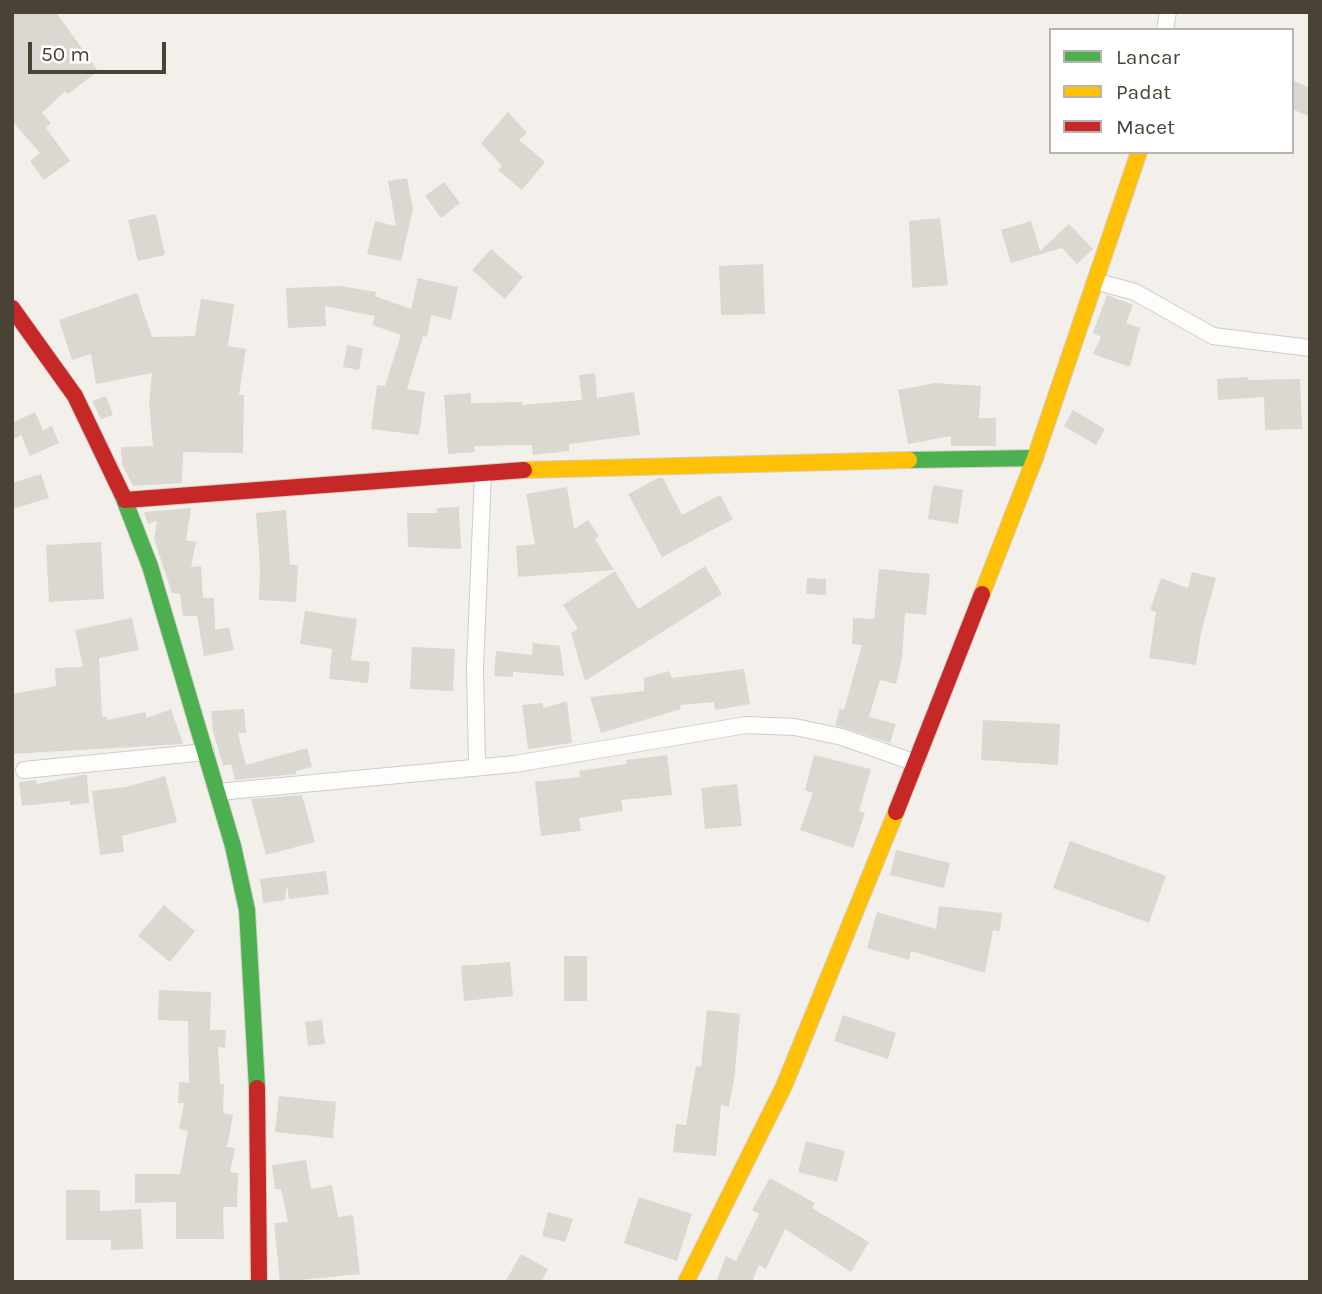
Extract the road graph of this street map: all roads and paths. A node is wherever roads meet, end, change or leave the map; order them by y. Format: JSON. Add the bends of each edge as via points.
{"nodes":[{"id":1,"x":1138,"y":154,"type":"edge"},
{"id":2,"x":1098,"y":282,"type":"junction"},
{"id":3,"x":12,"y":308,"type":"edge"},
{"id":4,"x":1310,"y":348,"type":"edge"},
{"id":5,"x":1035,"y":458,"type":"junction"},
{"id":6,"x":483,"y":473,"type":"junction"},
{"id":7,"x":125,"y":500,"type":"junction"},
{"id":8,"x":206,"y":752,"type":"junction"},
{"id":9,"x":916,"y":763,"type":"junction"},
{"id":10,"x":477,"y":765,"type":"junction"},
{"id":11,"x":24,"y":770,"type":"dead end"},
{"id":12,"x":218,"y":792,"type":"junction"},
{"id":13,"x":259,"y":1282,"type":"edge"},
{"id":14,"x":686,"y":1282,"type":"edge"}],
"edges":[{"from":1,"to":2,"type":"street"},
{"from":2,"to":4,"type":"street","via":[[1135,292],[1213,336]]},
{"from":2,"to":5,"type":"street"},
{"from":3,"to":7,"type":"street","via":[[75,396]]},
{"from":5,"to":6,"type":"street","via":[[568,467]]},
{"from":5,"to":9,"type":"street"},
{"from":6,"to":7,"type":"street"},
{"from":6,"to":10,"type":"street","via":[[475,668]]},
{"from":7,"to":8,"type":"street","via":[[150,566]]},
{"from":8,"to":11,"type":"street"},
{"from":8,"to":12,"type":"street"},
{"from":9,"to":10,"type":"street","via":[[842,737],[795,727],[746,725],[515,764]]},
{"from":9,"to":14,"type":"street","via":[[783,1086]]},
{"from":10,"to":12,"type":"street"},
{"from":12,"to":13,"type":"street","via":[[247,910],[256,1037]]}]}
